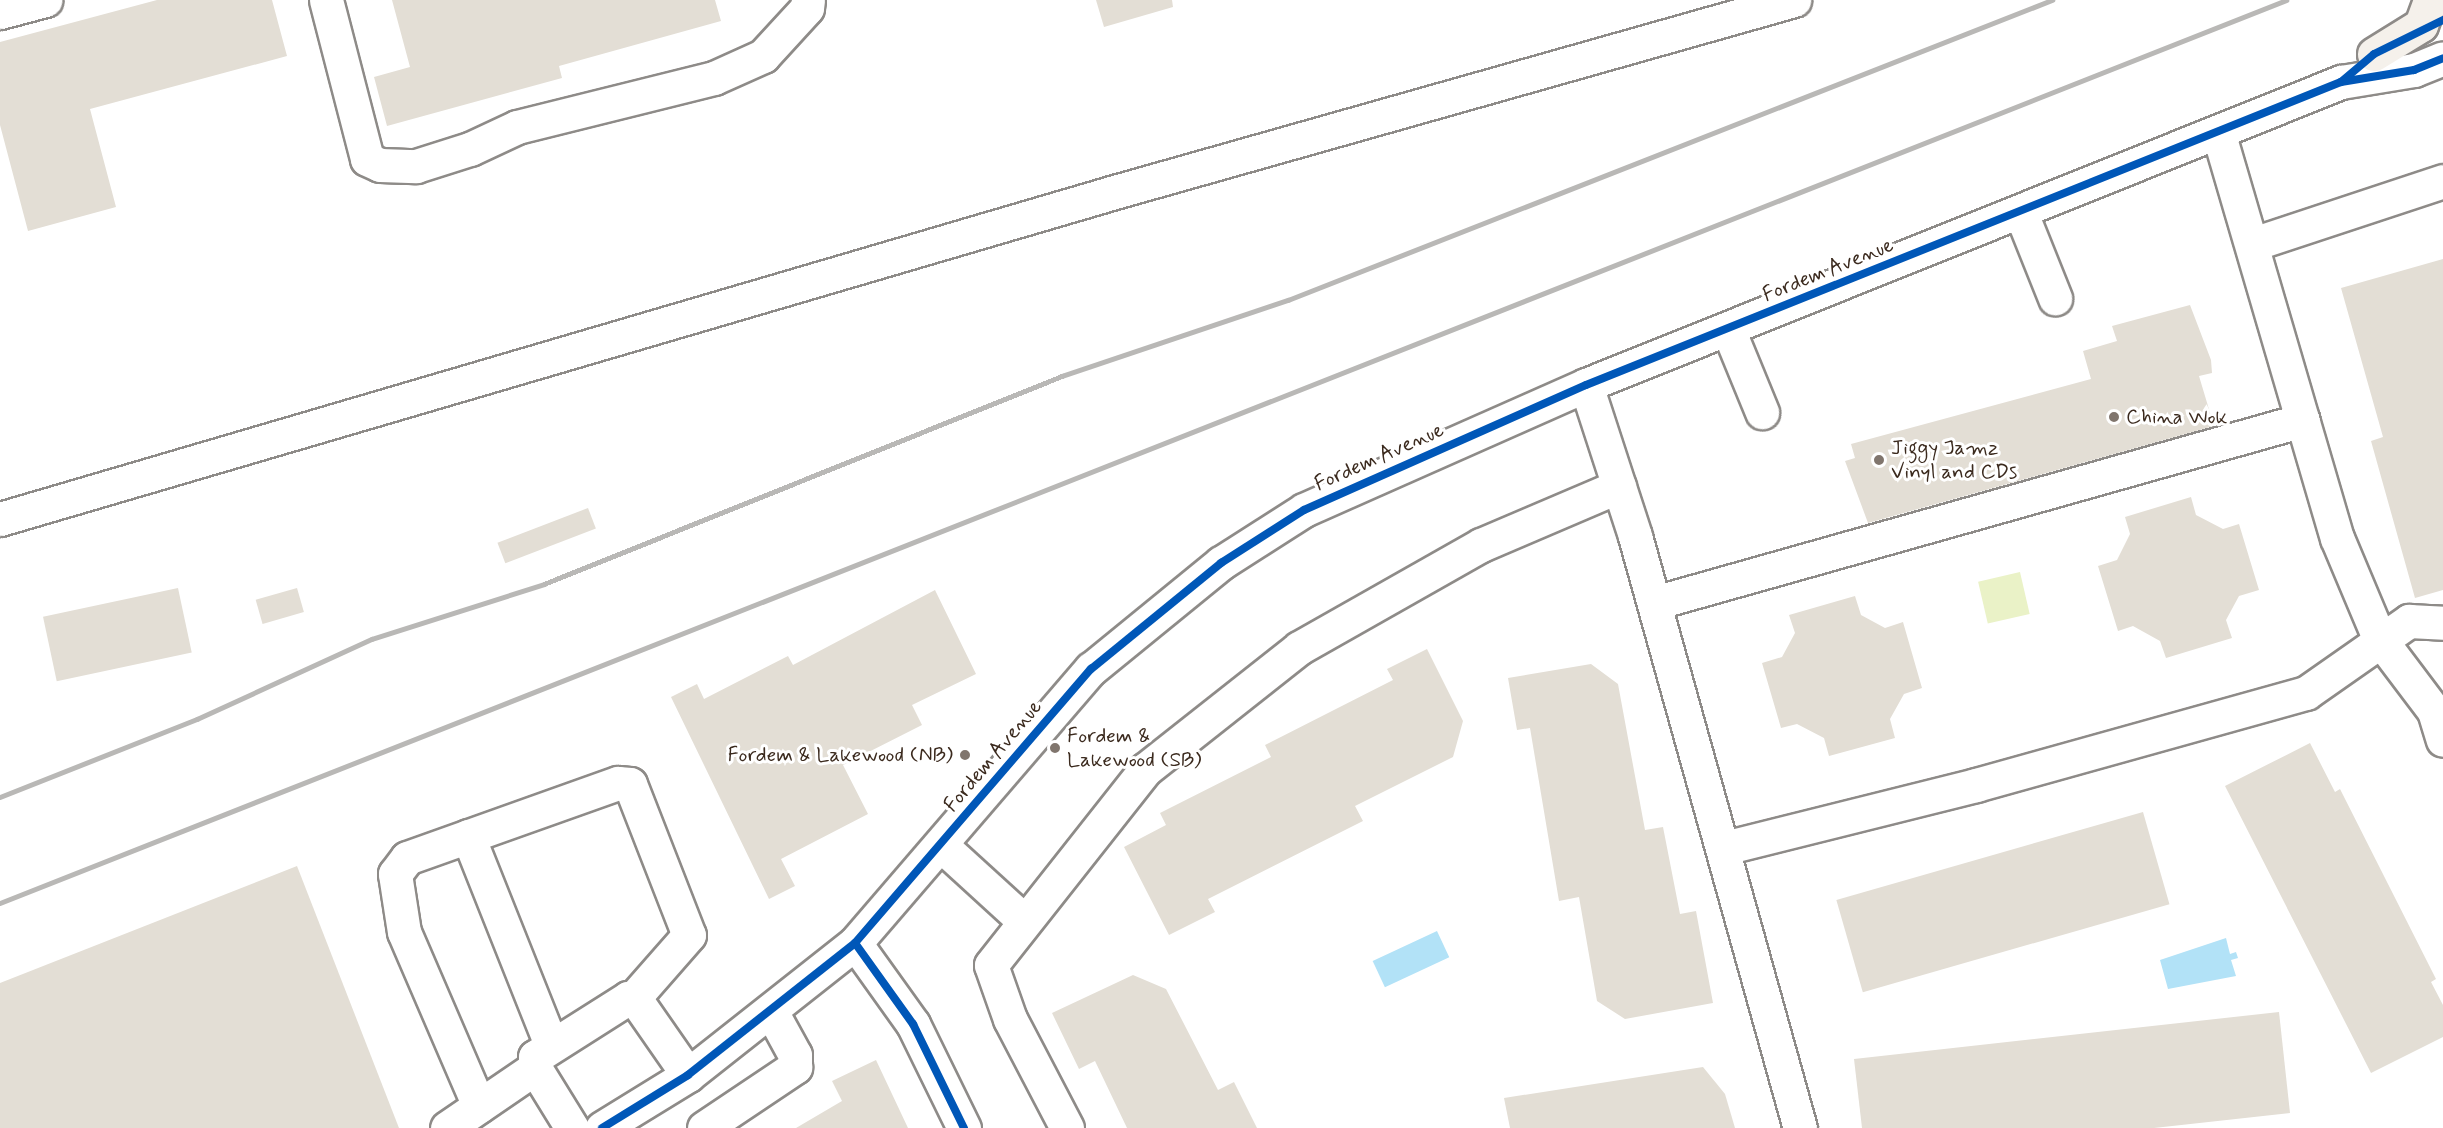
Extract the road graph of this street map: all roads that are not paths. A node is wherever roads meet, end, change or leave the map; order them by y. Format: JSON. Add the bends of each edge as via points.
{"nodes":[{"id":1,"x":45,"y":0,"type":"edge"},
{"id":2,"x":326,"y":0,"type":"edge"},
{"id":3,"x":808,"y":0,"type":"edge"},
{"id":4,"x":1794,"y":0,"type":"edge"},
{"id":5,"x":2430,"y":0,"type":"edge"},
{"id":6,"x":0,"y":12,"type":"edge"},
{"id":7,"x":2443,"y":20,"type":"edge"},
{"id":8,"x":2374,"y":54,"type":"junction"},
{"id":9,"x":2443,"y":58,"type":"edge"},
{"id":10,"x":2341,"y":82,"type":"junction"},
{"id":11,"x":2219,"y":135,"type":"junction"},
{"id":12,"x":2443,"y":181,"type":"edge"},
{"id":13,"x":2021,"y":213,"type":"junction"},
{"id":14,"x":2253,"y":244,"type":"junction"},
{"id":15,"x":2055,"y":298,"type":"dead end"},
{"id":16,"x":1728,"y":329,"type":"junction"},
{"id":17,"x":1586,"y":385,"type":"junction"},
{"id":18,"x":1762,"y":412,"type":"dead end"},
{"id":19,"x":2303,"y":420,"type":"junction"},
{"id":20,"x":1619,"y":486,"type":"junction"},
{"id":21,"x":0,"y":519,"type":"edge"},
{"id":22,"x":1654,"y":603,"type":"junction"},
{"id":23,"x":2443,"y":623,"type":"edge"},
{"id":24,"x":2379,"y":638,"type":"junction"},
{"id":25,"x":2436,"y":704,"type":"edge"},
{"id":26,"x":2443,"y":740,"type":"edge"},
{"id":27,"x":468,"y":836,"type":"junction"},
{"id":28,"x":942,"y":846,"type":"junction"},
{"id":29,"x":1724,"y":848,"type":"junction"},
{"id":30,"x":1023,"y":920,"type":"junction"},
{"id":31,"x":855,"y":943,"type":"junction"},
{"id":32,"x":633,"y":999,"type":"junction"},
{"id":33,"x":772,"y":1013,"type":"junction"},
{"id":34,"x":543,"y":1057,"type":"junction"},
{"id":35,"x":688,"y":1075,"type":"junction"},
{"id":36,"x":479,"y":1106,"type":"junction"},
{"id":37,"x":447,"y":1128,"type":"edge"},
{"id":38,"x":572,"y":1128,"type":"edge"},
{"id":39,"x":602,"y":1128,"type":"edge"},
{"id":40,"x":705,"y":1128,"type":"edge"},
{"id":41,"x":964,"y":1128,"type":"edge"},
{"id":42,"x":1067,"y":1128,"type":"edge"},
{"id":43,"x":1800,"y":1128,"type":"edge"}],
"edges":[{"from":1,"to":6,"type":"street"},
{"from":2,"to":3,"type":"street","via":[[367,159],[380,165],[416,166],[527,123],[714,78],[763,56],[807,8]]},
{"from":4,"to":21,"type":"street","via":[[1100,196]]},
{"from":5,"to":8,"type":"main road","via":[[2421,25]]},
{"from":7,"to":8,"type":"street","name":"Fordem Avenue"},
{"from":8,"to":10,"type":"street","name":"Fordem Avenue"},
{"from":9,"to":10,"type":"street","name":"Fordem Avenue","via":[[2414,70]]},
{"from":10,"to":11,"type":"street","name":"Fordem Avenue"},
{"from":11,"to":13,"type":"street","name":"Fordem Avenue"},
{"from":11,"to":14,"type":"street"},
{"from":12,"to":14,"type":"street"},
{"from":13,"to":15,"type":"street"},
{"from":13,"to":16,"type":"street","name":"Fordem Avenue"},
{"from":14,"to":19,"type":"street"},
{"from":16,"to":17,"type":"street","name":"Fordem Avenue"},
{"from":16,"to":18,"type":"street"},
{"from":17,"to":20,"type":"street"},
{"from":17,"to":28,"type":"street","name":"Fordem Avenue","via":[[1304,510],[1221,563],[1091,669]]},
{"from":19,"to":22,"type":"street"},
{"from":19,"to":24,"type":"street","via":[[2337,538]]},
{"from":20,"to":22,"type":"street"},
{"from":20,"to":30,"type":"street","via":[[1480,545],[1299,648],[1146,769]]},
{"from":22,"to":29,"type":"street"},
{"from":23,"to":24,"type":"street","via":[[2409,621]]},
{"from":24,"to":25,"type":"street"},
{"from":24,"to":29,"type":"street","via":[[2307,693],[1976,785]]},
{"from":25,"to":26,"type":"street"},
{"from":27,"to":32,"type":"street","via":[[624,781],[689,935]]},
{"from":27,"to":34,"type":"street"},
{"from":27,"to":36,"type":"street","via":[[407,858],[395,874],[404,932]]},
{"from":28,"to":30,"type":"street"},
{"from":28,"to":31,"type":"street","name":"Fordem Avenue"},
{"from":29,"to":43,"type":"street"},
{"from":30,"to":42,"type":"street","via":[[991,965],[1010,1019]]},
{"from":31,"to":33,"type":"street","name":"Fordem Avenue"},
{"from":31,"to":41,"type":"street","via":[[913,1024]]},
{"from":32,"to":34,"type":"street"},
{"from":32,"to":35,"type":"street"},
{"from":33,"to":35,"type":"street","name":"Fordem Avenue"},
{"from":33,"to":40,"type":"street","via":[[795,1055],[795,1067]]},
{"from":34,"to":36,"type":"street"},
{"from":34,"to":38,"type":"street"},
{"from":35,"to":39,"type":"street","name":"Fordem Avenue"},
{"from":36,"to":37,"type":"street"}]}
